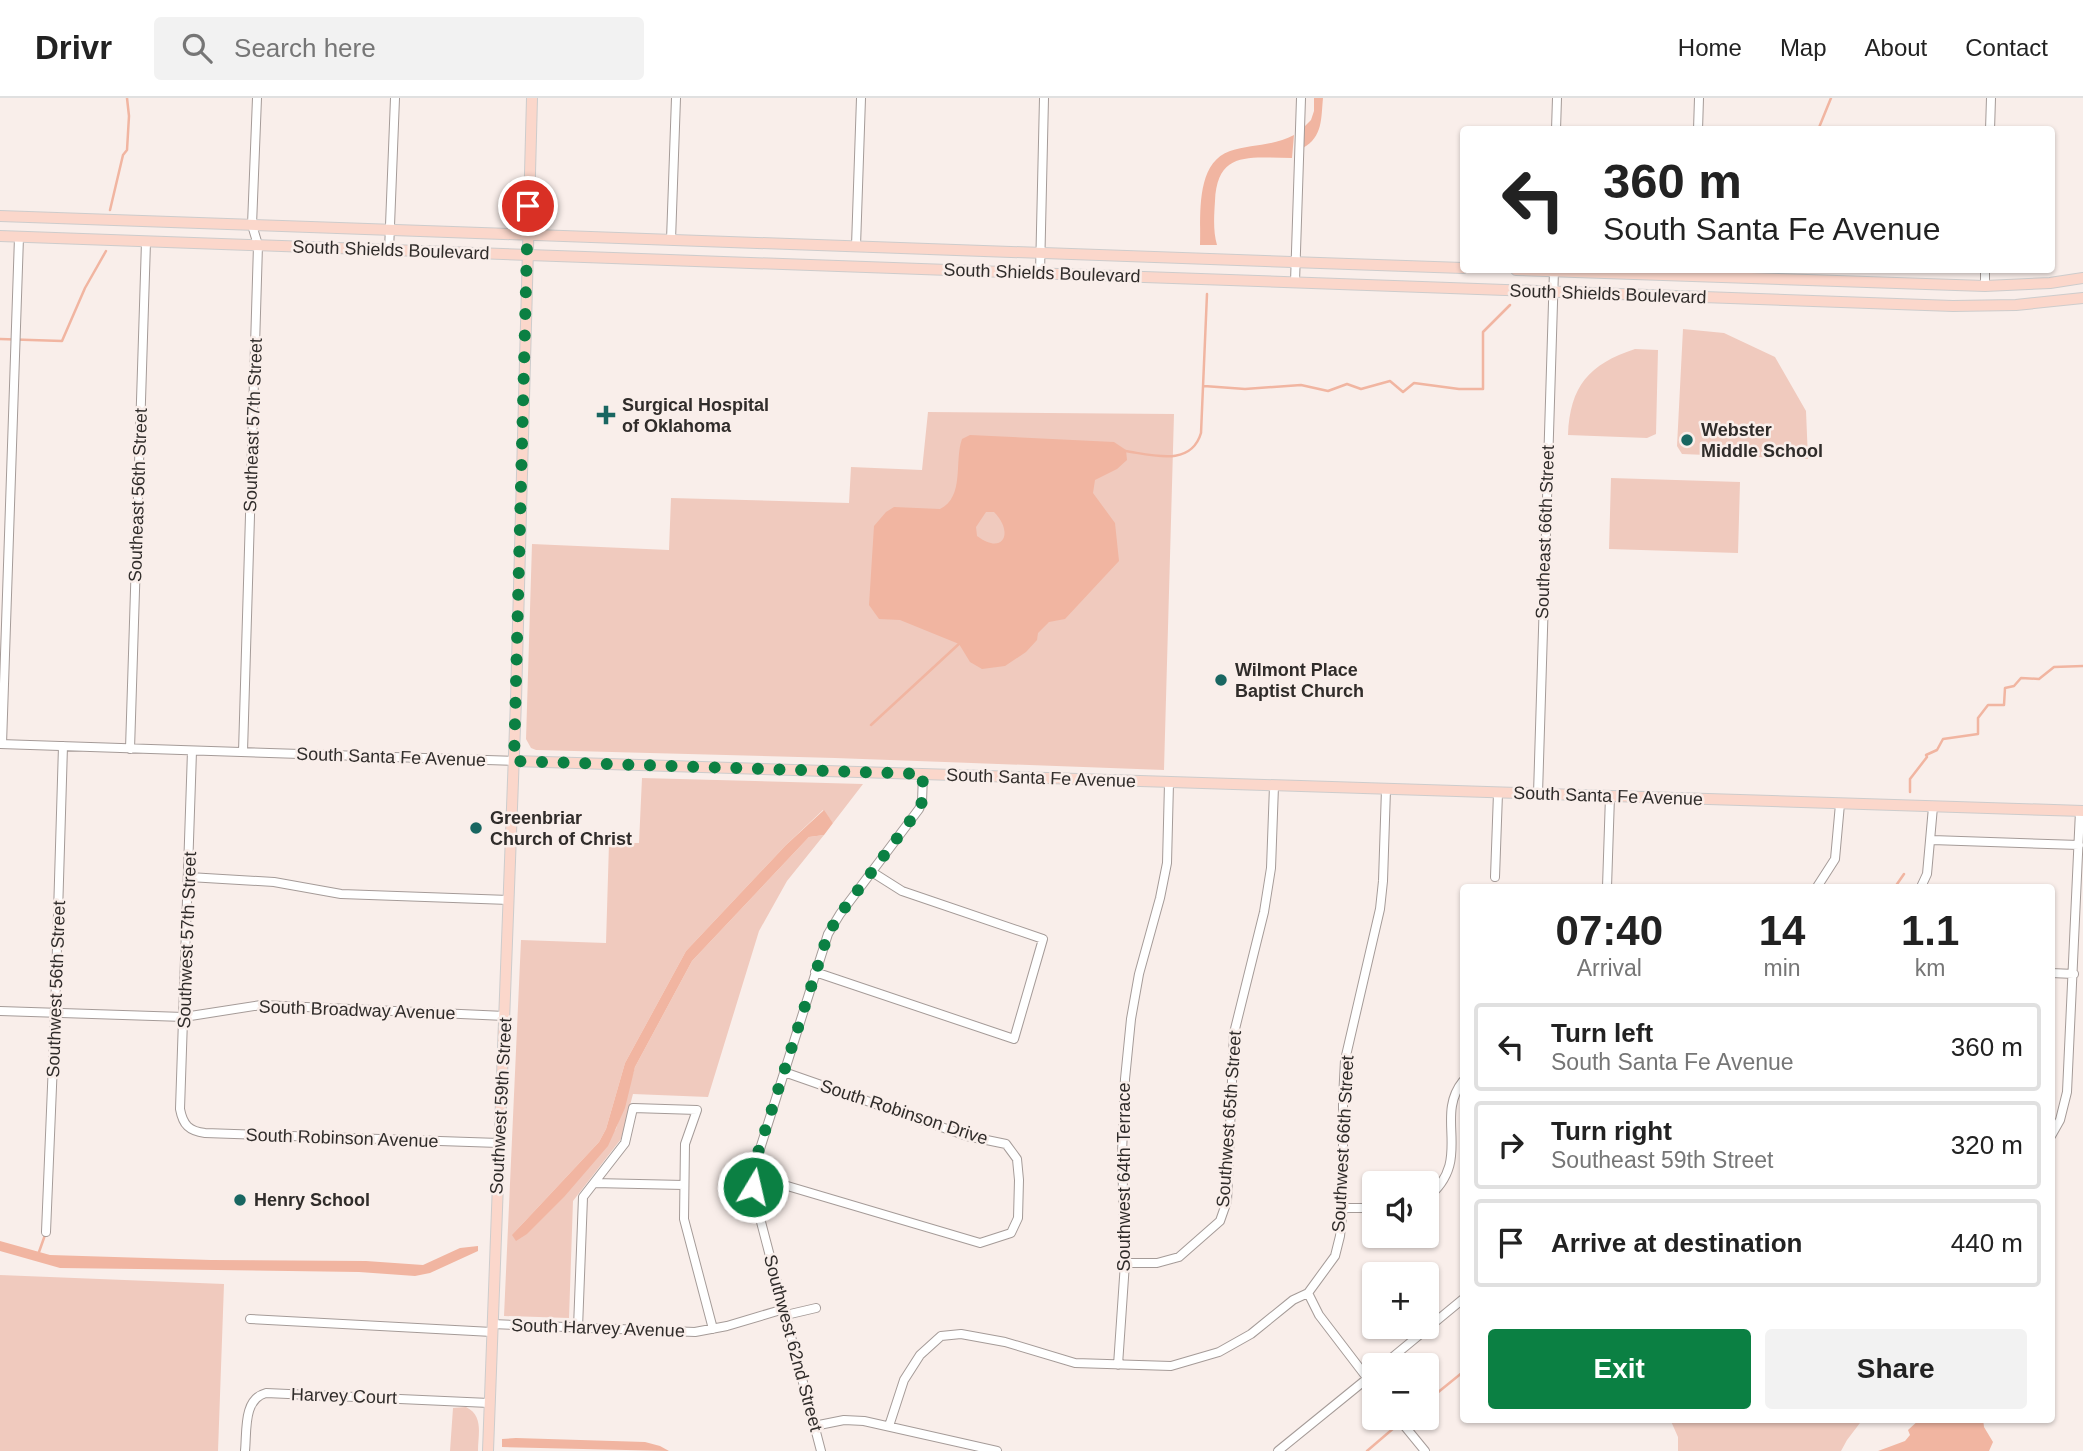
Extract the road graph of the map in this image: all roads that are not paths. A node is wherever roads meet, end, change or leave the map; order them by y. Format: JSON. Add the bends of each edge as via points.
{"nodes":[{"id":1,"x":257,"y":98,"type":"edge"},
{"id":2,"x":395,"y":98,"type":"edge"},
{"id":3,"x":532,"y":98,"type":"edge"},
{"id":4,"x":676,"y":98,"type":"edge"},
{"id":5,"x":861,"y":98,"type":"edge"},
{"id":6,"x":1044,"y":98,"type":"edge"},
{"id":7,"x":1301,"y":98,"type":"edge"},
{"id":8,"x":1557,"y":98,"type":"edge"},
{"id":9,"x":1699,"y":98,"type":"edge"},
{"id":10,"x":1991,"y":98,"type":"edge"},
{"id":11,"x":1556,"y":126,"type":"edge"},
{"id":12,"x":1698,"y":126,"type":"edge"},
{"id":13,"x":1990,"y":126,"type":"edge"},
{"id":14,"x":0,"y":216,"type":"edge"},
{"id":15,"x":252,"y":225,"type":"junction"},
{"id":16,"x":390,"y":230,"type":"junction"},
{"id":17,"x":527,"y":235,"type":"junction"},
{"id":18,"x":0,"y":236,"type":"edge"},
{"id":19,"x":19,"y":237,"type":"junction"},
{"id":20,"x":671,"y":240,"type":"junction"},
{"id":21,"x":146,"y":242,"type":"junction"},
{"id":22,"x":786,"y":244,"type":"junction"},
{"id":23,"x":258,"y":245,"type":"junction"},
{"id":24,"x":856,"y":246,"type":"junction"},
{"id":25,"x":389,"y":251,"type":"junction"},
{"id":26,"x":1041,"y":253,"type":"junction"},
{"id":27,"x":528,"y":255,"type":"junction"},
{"id":28,"x":1296,"y":262,"type":"junction"},
{"id":29,"x":785,"y":264,"type":"junction"},
{"id":30,"x":1460,"y":268,"type":"edge"},
{"id":31,"x":1040,"y":273,"type":"junction"},
{"id":32,"x":1554,"y":273,"type":"edge"},
{"id":33,"x":1692,"y":273,"type":"edge"},
{"id":34,"x":1985,"y":273,"type":"edge"},
{"id":35,"x":2083,"y":278,"type":"edge"},
{"id":36,"x":1295,"y":282,"type":"junction"},
{"id":37,"x":1985,"y":286,"type":"junction"},
{"id":38,"x":1553,"y":292,"type":"junction"},
{"id":39,"x":2083,"y":298,"type":"edge"},
{"id":40,"x":1,"y":744,"type":"edge"},
{"id":41,"x":63,"y":746,"type":"junction"},
{"id":42,"x":130,"y":749,"type":"junction"},
{"id":43,"x":192,"y":751,"type":"junction"},
{"id":44,"x":243,"y":752,"type":"junction"},
{"id":45,"x":514,"y":761,"type":"junction"},
{"id":46,"x":923,"y":774,"type":"junction"},
{"id":47,"x":1169,"y":783,"type":"junction"},
{"id":48,"x":1274,"y":786,"type":"junction"},
{"id":49,"x":1386,"y":789,"type":"junction"},
{"id":50,"x":1498,"y":793,"type":"junction"},
{"id":51,"x":1538,"y":794,"type":"junction"},
{"id":52,"x":1610,"y":796,"type":"junction"},
{"id":53,"x":1840,"y":804,"type":"junction"},
{"id":54,"x":1933,"y":807,"type":"junction"},
{"id":55,"x":2082,"y":811,"type":"edge"},
{"id":56,"x":1931,"y":840,"type":"junction"},
{"id":57,"x":2079,"y":845,"type":"junction"},
{"id":58,"x":872,"y":872,"type":"junction"},
{"id":59,"x":189,"y":877,"type":"junction"},
{"id":60,"x":1496,"y":877,"type":"dead end"},
{"id":61,"x":1607,"y":884,"type":"edge"},
{"id":62,"x":1819,"y":884,"type":"edge"},
{"id":63,"x":1922,"y":884,"type":"edge"},
{"id":64,"x":509,"y":900,"type":"junction"},
{"id":65,"x":815,"y":972,"type":"junction"},
{"id":66,"x":2055,"y":973,"type":"edge"},
{"id":67,"x":2074,"y":974,"type":"junction"},
{"id":68,"x":0,"y":1011,"type":"edge"},
{"id":69,"x":55,"y":1014,"type":"junction"},
{"id":70,"x":505,"y":1016,"type":"junction"},
{"id":71,"x":184,"y":1017,"type":"junction"},
{"id":72,"x":784,"y":1072,"type":"junction"},
{"id":73,"x":1460,"y":1085,"type":"edge"},
{"id":74,"x":187,"y":1128,"type":"joint"},
{"id":75,"x":2055,"y":1129,"type":"edge"},
{"id":76,"x":499,"y":1143,"type":"junction"},
{"id":77,"x":594,"y":1183,"type":"junction"},
{"id":78,"x":684,"y":1185,"type":"junction"},
{"id":79,"x":753,"y":1187,"type":"junction"},
{"id":80,"x":1439,"y":1188,"type":"edge"},
{"id":81,"x":1343,"y":1208,"type":"junction"},
{"id":82,"x":1362,"y":1208,"type":"edge"},
{"id":83,"x":46,"y":1232,"type":"dead end"},
{"id":84,"x":1125,"y":1263,"type":"junction"},
{"id":85,"x":1308,"y":1293,"type":"junction"},
{"id":86,"x":1460,"y":1301,"type":"edge"},
{"id":87,"x":816,"y":1308,"type":"dead end"},
{"id":88,"x":785,"y":1312,"type":"junction"},
{"id":89,"x":250,"y":1319,"type":"dead end"},
{"id":90,"x":492,"y":1328,"type":"junction"},
{"id":91,"x":578,"y":1328,"type":"junction"},
{"id":92,"x":713,"y":1329,"type":"junction"},
{"id":93,"x":1398,"y":1353,"type":"edge"},
{"id":94,"x":1118,"y":1365,"type":"junction"},
{"id":95,"x":1362,"y":1366,"type":"edge"},
{"id":96,"x":1362,"y":1383,"type":"edge"},
{"id":97,"x":489,"y":1403,"type":"junction"},
{"id":98,"x":814,"y":1426,"type":"junction"},
{"id":99,"x":889,"y":1426,"type":"junction"},
{"id":100,"x":1408,"y":1430,"type":"edge"},
{"id":101,"x":245,"y":1451,"type":"edge"},
{"id":102,"x":488,"y":1451,"type":"edge"},
{"id":103,"x":821,"y":1451,"type":"edge"},
{"id":104,"x":997,"y":1451,"type":"edge"},
{"id":105,"x":1278,"y":1451,"type":"edge"},
{"id":106,"x":1425,"y":1451,"type":"edge"}],
"edges":[{"from":1,"to":15,"type":"street","name":"Southeast 57th Street"},
{"from":2,"to":16,"type":"street"},
{"from":3,"to":17,"type":"main road","name":"Southwest 59th Street"},
{"from":4,"to":20,"type":"street"},
{"from":5,"to":24,"type":"street"},
{"from":6,"to":26,"type":"street"},
{"from":7,"to":28,"type":"street"},
{"from":8,"to":11,"type":"street"},
{"from":9,"to":12,"type":"street"},
{"from":10,"to":13,"type":"street"},
{"from":14,"to":15,"type":"main road","name":"South Shields Boulevard"},
{"from":15,"to":16,"type":"main road","name":"South Shields Boulevard"},
{"from":15,"to":23,"type":"street","name":"Southeast 57th Street"},
{"from":16,"to":17,"type":"main road","name":"South Shields Boulevard"},
{"from":16,"to":25,"type":"street"},
{"from":17,"to":20,"type":"main road","name":"South Shields Boulevard"},
{"from":17,"to":27,"type":"main road","name":"Southwest 59th Street"},
{"from":18,"to":19,"type":"main road","name":"South Shields Boulevard"},
{"from":19,"to":21,"type":"main road","name":"South Shields Boulevard"},
{"from":19,"to":40,"type":"street"},
{"from":20,"to":22,"type":"main road","name":"South Shields Boulevard"},
{"from":21,"to":23,"type":"main road","name":"South Shields Boulevard"},
{"from":21,"to":42,"type":"street","name":"Southeast 56th Street"},
{"from":22,"to":24,"type":"main road","name":"South Shields Boulevard"},
{"from":22,"to":29,"type":"main road"},
{"from":23,"to":25,"type":"main road","name":"South Shields Boulevard"},
{"from":23,"to":44,"type":"street","name":"Southeast 57th Street"},
{"from":24,"to":26,"type":"main road","name":"South Shields Boulevard"},
{"from":25,"to":27,"type":"main road","name":"South Shields Boulevard"},
{"from":26,"to":28,"type":"main road","name":"South Shields Boulevard"},
{"from":26,"to":31,"type":"street"},
{"from":27,"to":29,"type":"main road","name":"South Shields Boulevard"},
{"from":27,"to":45,"type":"main road","name":"Southwest 59th Street"},
{"from":28,"to":30,"type":"main road","name":"South Shields Boulevard"},
{"from":28,"to":36,"type":"street"},
{"from":29,"to":31,"type":"main road","name":"South Shields Boulevard"},
{"from":31,"to":36,"type":"main road","name":"South Shields Boulevard"},
{"from":32,"to":38,"type":"street","name":"Southeast 66th Street"},
{"from":33,"to":37,"type":"main road","name":"South Shields Boulevard"},
{"from":34,"to":37,"type":"street"},
{"from":35,"to":37,"type":"main road","name":"South Shields Boulevard"},
{"from":36,"to":38,"type":"main road","name":"South Shields Boulevard"},
{"from":38,"to":39,"type":"main road","name":"South Shields Boulevard","via":[[1964,306]]},
{"from":38,"to":51,"type":"street","name":"Southeast 66th Street"},
{"from":40,"to":41,"type":"street","name":"South Santa Fe Avenue"},
{"from":41,"to":42,"type":"street","name":"South Santa Fe Avenue"},
{"from":41,"to":69,"type":"street","name":"Southwest 56th Street"},
{"from":42,"to":43,"type":"street","name":"South Santa Fe Avenue"},
{"from":43,"to":44,"type":"street","name":"South Santa Fe Avenue"},
{"from":43,"to":59,"type":"street","name":"Southwest 57th Street"},
{"from":44,"to":45,"type":"street","name":"South Santa Fe Avenue"},
{"from":45,"to":46,"type":"main road","name":"South Santa Fe Avenue"},
{"from":45,"to":64,"type":"main road","name":"Southwest 59th Street"},
{"from":46,"to":47,"type":"main road","name":"South Santa Fe Avenue"},
{"from":46,"to":58,"type":"street","name":"Southwest 62nd Street","via":[[919,809]]},
{"from":47,"to":48,"type":"main road","name":"South Santa Fe Avenue"},
{"from":47,"to":84,"type":"street","name":"Southwest 64th Terrace","via":[[1167,863],[1130,1019],[1122,1153]]},
{"from":48,"to":49,"type":"main road","name":"South Santa Fe Avenue"},
{"from":48,"to":84,"type":"street","name":"Southwest 65th Street","via":[[1264,912],[1234,1033],[1227,1201],[1220,1221],[1179,1257],[1157,1263]]},
{"from":49,"to":50,"type":"main road","name":"South Santa Fe Avenue"},
{"from":49,"to":81,"type":"street","name":"Southwest 66th Street","via":[[1380,909],[1345,1060]]},
{"from":50,"to":51,"type":"main road","name":"South Santa Fe Avenue"},
{"from":50,"to":60,"type":"street"},
{"from":51,"to":52,"type":"main road","name":"South Santa Fe Avenue"},
{"from":52,"to":53,"type":"main road","name":"South Santa Fe Avenue"},
{"from":52,"to":61,"type":"street"},
{"from":53,"to":54,"type":"main road","name":"South Santa Fe Avenue"},
{"from":53,"to":62,"type":"street","via":[[1835,859]]},
{"from":54,"to":55,"type":"main road","name":"South Santa Fe Avenue"},
{"from":54,"to":56,"type":"street"},
{"from":55,"to":57,"type":"street"},
{"from":56,"to":57,"type":"street"},
{"from":56,"to":63,"type":"street"},
{"from":57,"to":67,"type":"street"},
{"from":58,"to":65,"type":"street","name":"Southwest 62nd Street","via":[[833,923]]},
{"from":58,"to":65,"type":"street","via":[[902,891],[1043,939],[1014,1039]]},
{"from":59,"to":64,"type":"street","via":[[265,881],[341,894]]},
{"from":59,"to":71,"type":"street","name":"Southwest 57th Street"},
{"from":64,"to":70,"type":"main road","name":"Southwest 59th Street"},
{"from":65,"to":72,"type":"street","name":"Southwest 62nd Street"},
{"from":66,"to":67,"type":"street"},
{"from":67,"to":75,"type":"street","via":[[2067,1092]]},
{"from":68,"to":69,"type":"street","name":"South Broadway Avenue"},
{"from":69,"to":71,"type":"street","name":"South Broadway Avenue"},
{"from":69,"to":83,"type":"street","name":"Southwest 56th Street"},
{"from":70,"to":71,"type":"street","name":"South Broadway Avenue","via":[[261,1005]]},
{"from":70,"to":76,"type":"main road","name":"Southwest 59th Street"},
{"from":71,"to":74,"type":"street","name":"Southwest 57th Street","via":[[180,1109]]},
{"from":72,"to":79,"type":"street","name":"Southwest 62nd Street","via":[[755,1162]]},
{"from":72,"to":79,"type":"street","name":"South Robinson Drive","via":[[954,1132],[1006,1144],[1017,1159],[1018,1218],[1011,1233],[980,1243],[784,1185]]},
{"from":73,"to":80,"type":"street","via":[[1452,1102],[1451,1160]]},
{"from":74,"to":76,"type":"street","name":"South Robinson Avenue","via":[[205,1133]]},
{"from":76,"to":90,"type":"main road","name":"Southwest 59th Street"},
{"from":77,"to":78,"type":"street"},
{"from":77,"to":78,"type":"street","via":[[625,1143],[634,1108],[696,1110],[685,1144]]},
{"from":77,"to":91,"type":"street","via":[[583,1197]]},
{"from":78,"to":92,"type":"street","via":[[684,1219]]},
{"from":79,"to":88,"type":"street","name":"Southwest 62nd Street"},
{"from":81,"to":82,"type":"street"},
{"from":81,"to":85,"type":"street","name":"Southwest 66th Street","via":[[1335,1256]]},
{"from":84,"to":94,"type":"street","name":"Southwest 64th Terrace"},
{"from":85,"to":94,"type":"street","via":[[1219,1352],[1171,1366]]},
{"from":85,"to":95,"type":"street","via":[[1319,1315]]},
{"from":86,"to":93,"type":"street"},
{"from":87,"to":88,"type":"street","name":"South Harvey Avenue"},
{"from":88,"to":92,"type":"street","name":"South Harvey Avenue"},
{"from":88,"to":98,"type":"street","name":"Southwest 62nd Street"},
{"from":89,"to":90,"type":"street","name":"South Harvey Avenue"},
{"from":90,"to":91,"type":"street","name":"South Harvey Avenue"},
{"from":90,"to":97,"type":"main road","name":"Southwest 59th Street"},
{"from":91,"to":92,"type":"street","name":"South Harvey Avenue"},
{"from":94,"to":99,"type":"street","via":[[1075,1363],[961,1334],[940,1336],[904,1380]]},
{"from":96,"to":105,"type":"street"},
{"from":97,"to":101,"type":"street","name":"Harvey Court","via":[[266,1393],[253,1399],[248,1410]]},
{"from":97,"to":102,"type":"main road","name":"Southwest 59th Street"},
{"from":98,"to":99,"type":"street","via":[[844,1420]]},
{"from":98,"to":103,"type":"street","name":"Southwest 62nd Street"},
{"from":99,"to":104,"type":"street"},
{"from":100,"to":106,"type":"street"}]}
